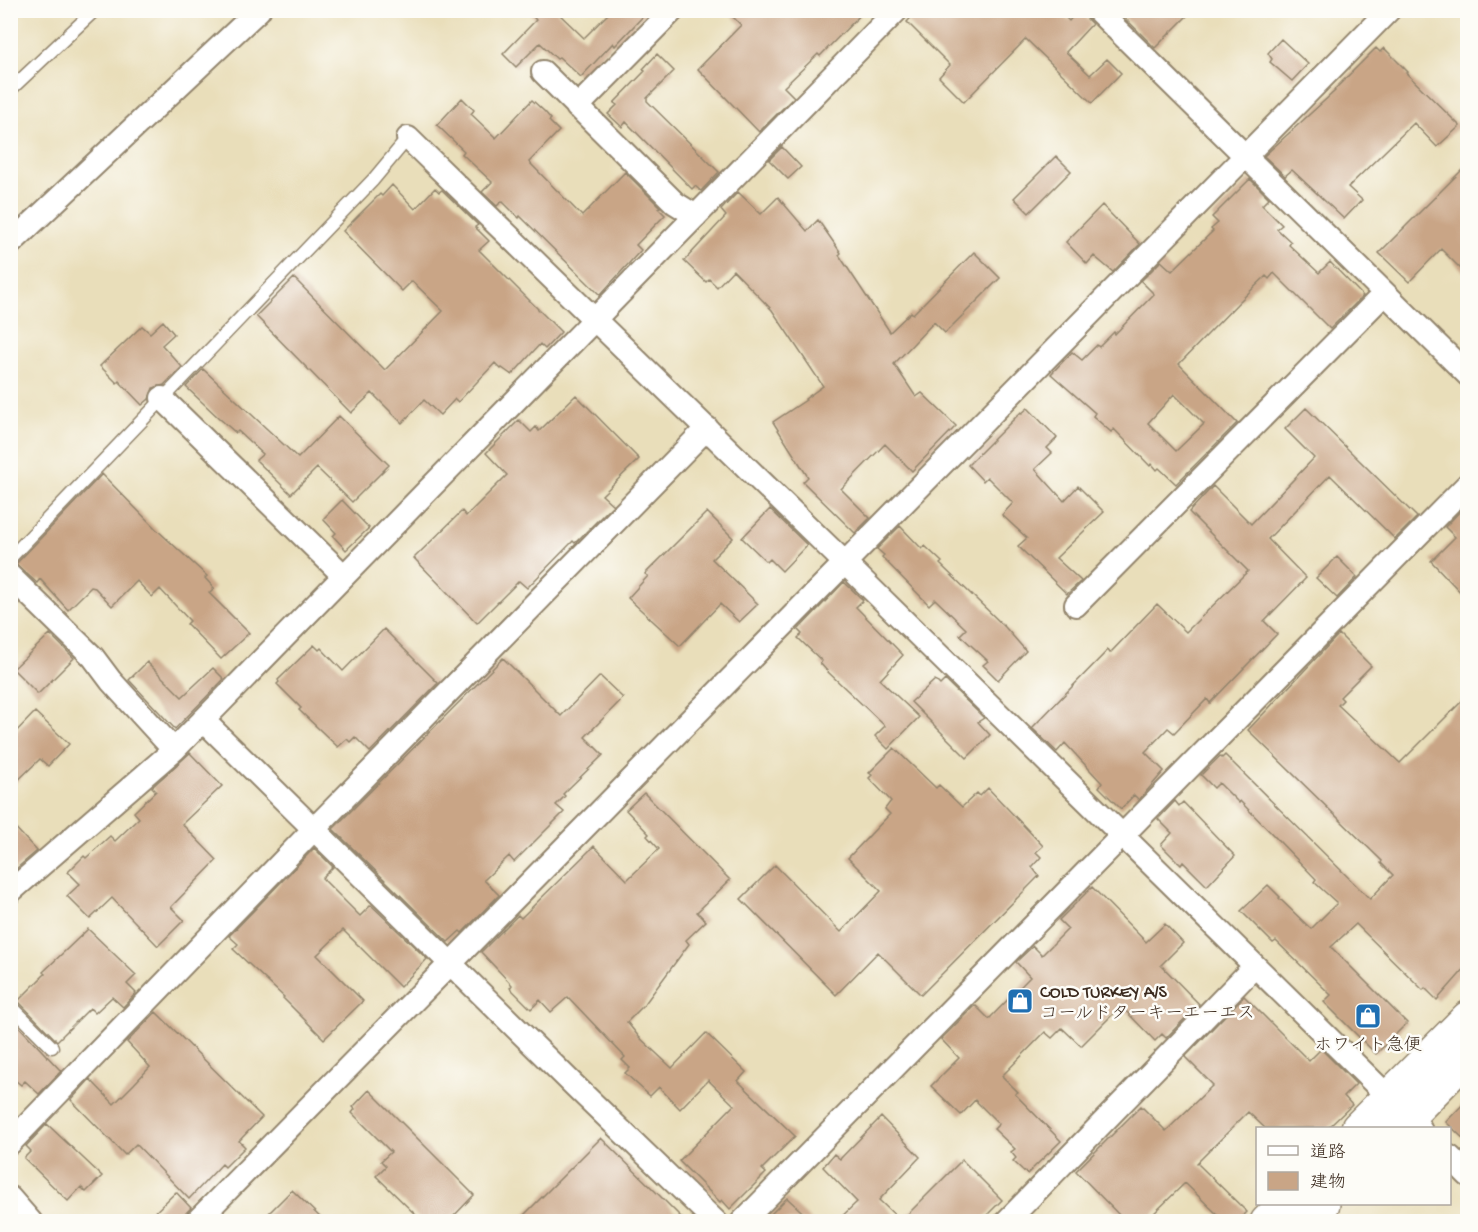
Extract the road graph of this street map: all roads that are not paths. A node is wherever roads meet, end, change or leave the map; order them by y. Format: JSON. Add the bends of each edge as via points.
{"nodes":[{"id":1,"x":95,"y":10,"type":"edge"},
{"id":2,"x":259,"y":10,"type":"edge"},
{"id":3,"x":673,"y":10,"type":"edge"},
{"id":4,"x":897,"y":10,"type":"edge"},
{"id":5,"x":1097,"y":10,"type":"edge"},
{"id":6,"x":1389,"y":10,"type":"edge"},
{"id":7,"x":543,"y":72,"type":"dead end"},
{"id":8,"x":10,"y":90,"type":"edge"},
{"id":9,"x":577,"y":107,"type":"junction"},
{"id":10,"x":408,"y":138,"type":"joint"},
{"id":11,"x":1244,"y":156,"type":"junction"},
{"id":12,"x":696,"y":216,"type":"junction"},
{"id":13,"x":10,"y":244,"type":"edge"},
{"id":14,"x":1384,"y":294,"type":"junction"},
{"id":15,"x":594,"y":319,"type":"junction"},
{"id":16,"x":1467,"y":375,"type":"edge"},
{"id":17,"x":162,"y":398,"type":"junction"},
{"id":18,"x":707,"y":428,"type":"junction"},
{"id":19,"x":1467,"y":484,"type":"edge"},
{"id":20,"x":10,"y":558,"type":"edge"},
{"id":21,"x":845,"y":563,"type":"junction"},
{"id":22,"x":10,"y":576,"type":"edge"},
{"id":23,"x":344,"y":576,"type":"junction"},
{"id":24,"x":1076,"y":605,"type":"dead end"},
{"id":25,"x":203,"y":720,"type":"junction"},
{"id":26,"x":174,"y":750,"type":"junction"},
{"id":27,"x":314,"y":829,"type":"junction"},
{"id":28,"x":1122,"y":836,"type":"junction"},
{"id":29,"x":10,"y":892,"type":"edge"},
{"id":30,"x":451,"y":962,"type":"junction"},
{"id":31,"x":1254,"y":967,"type":"junction"},
{"id":32,"x":10,"y":1005,"type":"edge"},
{"id":33,"x":1467,"y":1018,"type":"edge"},
{"id":34,"x":52,"y":1047,"type":"dead end"},
{"id":35,"x":1467,"y":1056,"type":"edge"},
{"id":36,"x":1404,"y":1118,"type":"edge"},
{"id":37,"x":1363,"y":1127,"type":"edge"},
{"id":38,"x":10,"y":1143,"type":"edge"},
{"id":39,"x":1451,"y":1159,"type":"edge"},
{"id":40,"x":1467,"y":1174,"type":"edge"},
{"id":41,"x":10,"y":1198,"type":"edge"},
{"id":42,"x":1283,"y":1205,"type":"edge"},
{"id":43,"x":1321,"y":1205,"type":"edge"},
{"id":44,"x":31,"y":1221,"type":"edge"},
{"id":45,"x":196,"y":1221,"type":"edge"},
{"id":46,"x":716,"y":1221,"type":"edge"},
{"id":47,"x":742,"y":1221,"type":"edge"},
{"id":48,"x":1006,"y":1221,"type":"edge"},
{"id":49,"x":1267,"y":1221,"type":"edge"},
{"id":50,"x":1305,"y":1221,"type":"edge"}],
"edges":[{"from":1,"to":8,"type":"lane"},
{"from":2,"to":13,"type":"street"},
{"from":3,"to":9,"type":"street"},
{"from":4,"to":12,"type":"street"},
{"from":5,"to":11,"type":"street"},
{"from":6,"to":11,"type":"street"},
{"from":7,"to":9,"type":"street"},
{"from":9,"to":12,"type":"street","via":[[675,203]]},
{"from":10,"to":15,"type":"street"},
{"from":10,"to":17,"type":"lane","via":[[374,180]]},
{"from":11,"to":14,"type":"street"},
{"from":11,"to":21,"type":"street"},
{"from":12,"to":15,"type":"street"},
{"from":14,"to":16,"type":"street"},
{"from":14,"to":24,"type":"street"},
{"from":15,"to":18,"type":"street"},
{"from":15,"to":23,"type":"street"},
{"from":17,"to":20,"type":"lane"},
{"from":17,"to":23,"type":"street"},
{"from":18,"to":21,"type":"street"},
{"from":18,"to":27,"type":"street"},
{"from":19,"to":28,"type":"street"},
{"from":21,"to":28,"type":"street"},
{"from":21,"to":30,"type":"street"},
{"from":22,"to":26,"type":"street","via":[[93,657]]},
{"from":23,"to":25,"type":"street"},
{"from":25,"to":26,"type":"street"},
{"from":25,"to":27,"type":"street"},
{"from":26,"to":29,"type":"street"},
{"from":27,"to":30,"type":"street"},
{"from":27,"to":38,"type":"street"},
{"from":28,"to":31,"type":"street"},
{"from":28,"to":47,"type":"street"},
{"from":30,"to":45,"type":"street"},
{"from":30,"to":46,"type":"street"},
{"from":31,"to":36,"type":"street"},
{"from":31,"to":48,"type":"street"},
{"from":32,"to":34,"type":"lane"},
{"from":33,"to":36,"type":"main road"},
{"from":35,"to":36,"type":"main road"},
{"from":36,"to":37,"type":"main road"},
{"from":39,"to":40,"type":"street"},
{"from":41,"to":44,"type":"street"},
{"from":42,"to":49,"type":"main road"},
{"from":43,"to":50,"type":"main road"}]}
